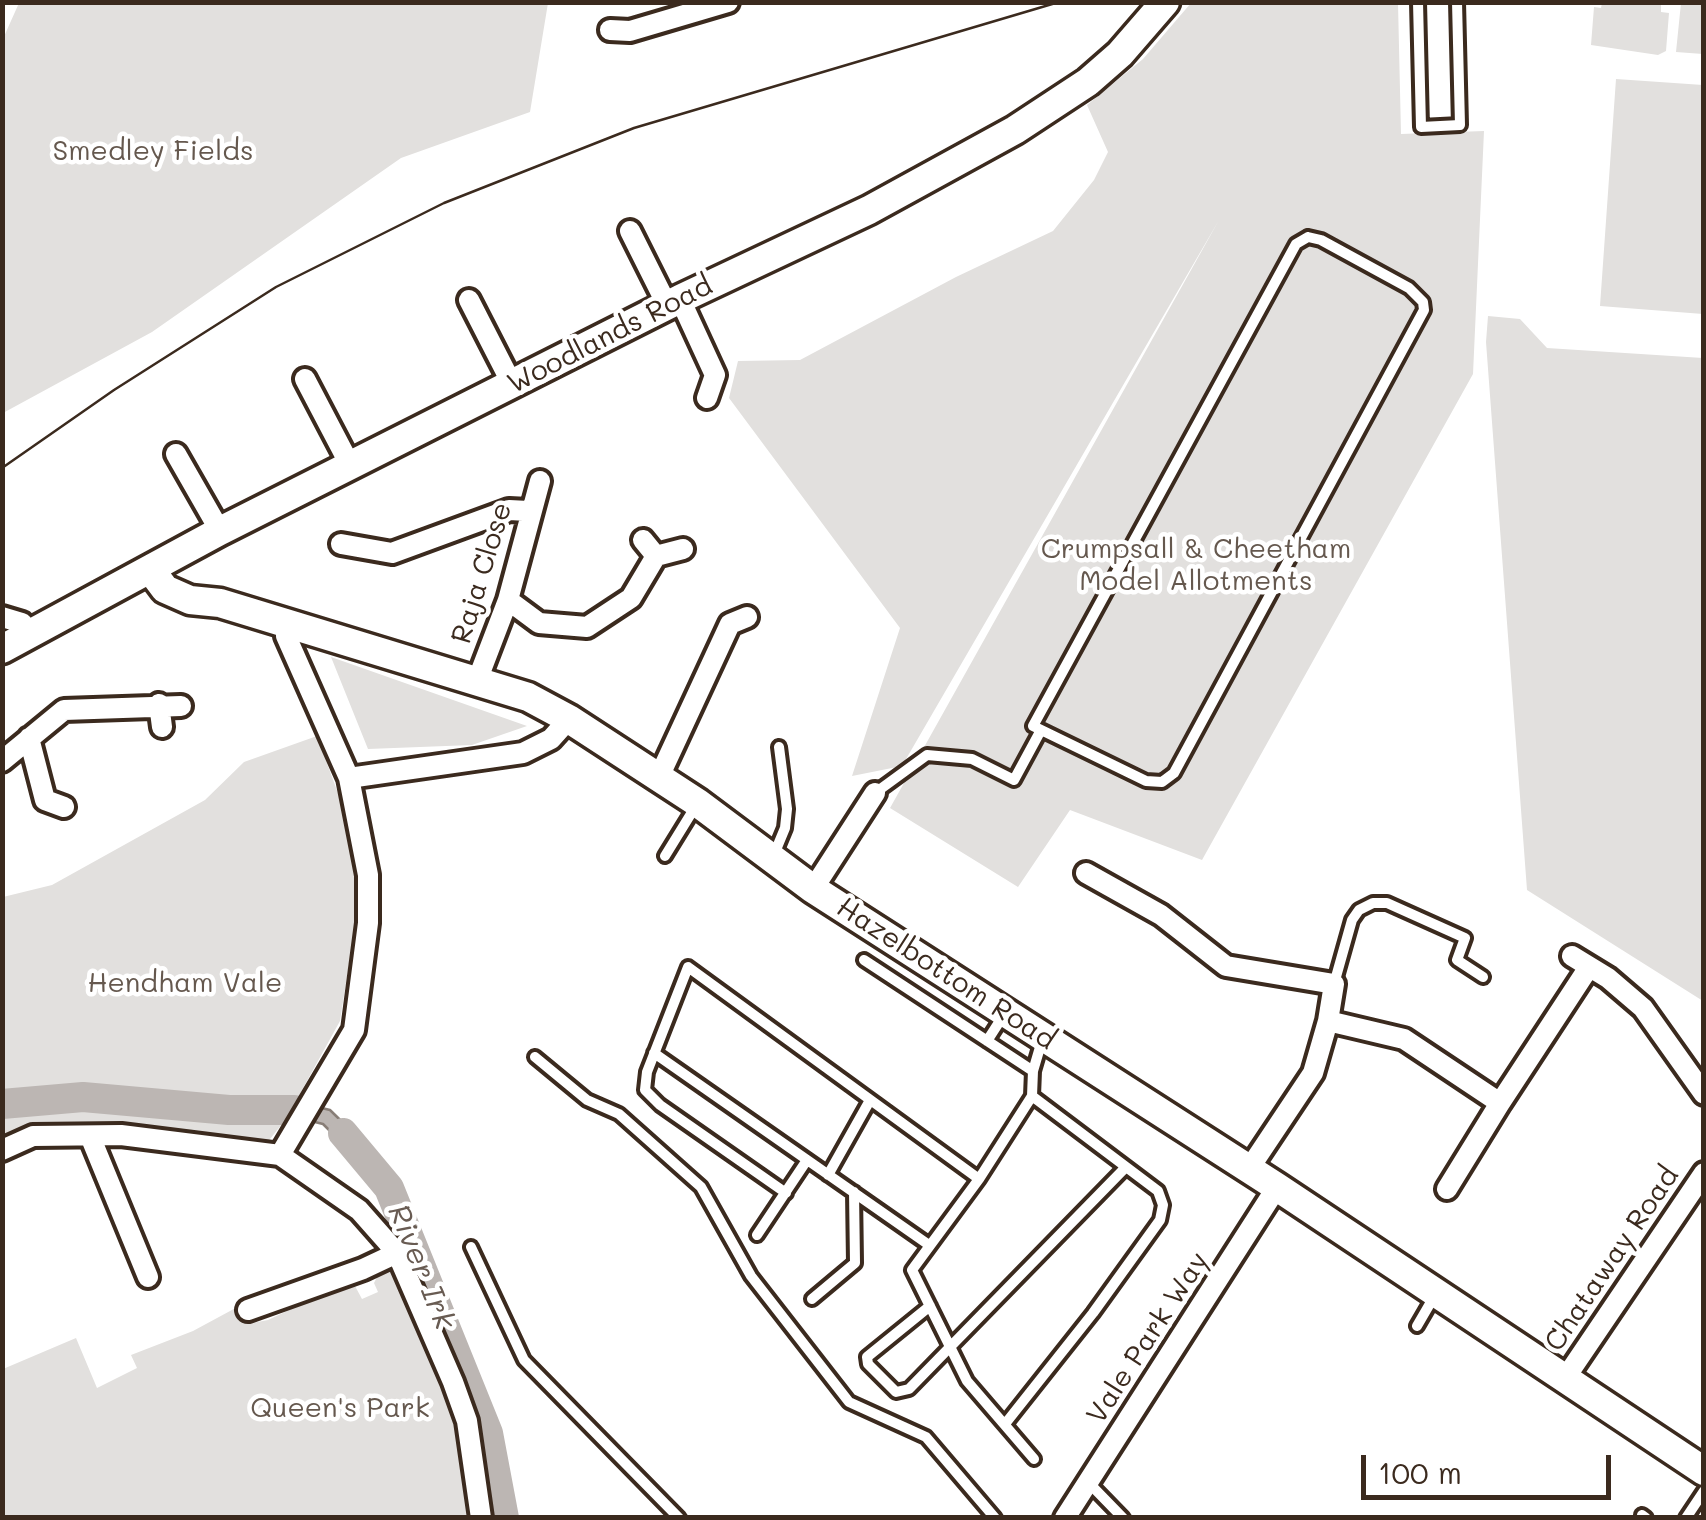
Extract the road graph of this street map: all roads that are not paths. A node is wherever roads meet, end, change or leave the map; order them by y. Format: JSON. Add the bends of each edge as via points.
{"nodes":[{"id":1,"x":728,"y":2,"type":"edge"},
{"id":2,"x":1164,"y":2,"type":"edge"},
{"id":3,"x":1418,"y":2,"type":"edge"},
{"id":4,"x":1457,"y":2,"type":"edge"},
{"id":5,"x":610,"y":30,"type":"dead end"},
{"id":6,"x":630,"y":231,"type":"dead end"},
{"id":7,"x":469,"y":300,"type":"dead end"},
{"id":8,"x":674,"y":302,"type":"junction"},
{"id":9,"x":305,"y":380,"type":"dead end"},
{"id":10,"x":512,"y":384,"type":"junction"},
{"id":11,"x":707,"y":398,"type":"dead end"},
{"id":12,"x":176,"y":454,"type":"dead end"},
{"id":13,"x":350,"y":465,"type":"junction"},
{"id":14,"x":540,"y":481,"type":"dead end"},
{"id":15,"x":528,"y":512,"type":"junction"},
{"id":16,"x":220,"y":531,"type":"junction"},
{"id":17,"x":341,"y":544,"type":"dead end"},
{"id":18,"x":684,"y":548,"type":"dead end"},
{"id":19,"x":150,"y":569,"type":"junction"},
{"id":20,"x":508,"y":600,"type":"junction"},
{"id":21,"x":2,"y":617,"type":"edge"},
{"id":22,"x":746,"y":617,"type":"dead end"},
{"id":23,"x":289,"y":623,"type":"junction"},
{"id":24,"x":30,"y":632,"type":"junction"},
{"id":25,"x":2,"y":649,"type":"edge"},
{"id":26,"x":477,"y":682,"type":"junction"},
{"id":27,"x":159,"y":704,"type":"junction"},
{"id":28,"x":181,"y":706,"type":"dead end"},
{"id":29,"x":570,"y":719,"type":"junction"},
{"id":30,"x":162,"y":727,"type":"dead end"},
{"id":31,"x":1041,"y":730,"type":"junction"},
{"id":32,"x":30,"y":738,"type":"junction"},
{"id":33,"x":779,"y":747,"type":"dead end"},
{"id":34,"x":2,"y":761,"type":"edge"},
{"id":35,"x":659,"y":777,"type":"junction"},
{"id":36,"x":349,"y":778,"type":"junction"},
{"id":37,"x":875,"y":793,"type":"joint"},
{"id":38,"x":698,"y":803,"type":"junction"},
{"id":39,"x":48,"y":806,"type":"dead end"},
{"id":40,"x":666,"y":856,"type":"dead end"},
{"id":41,"x":772,"y":858,"type":"junction"},
{"id":42,"x":1086,"y":873,"type":"dead end"},
{"id":43,"x":813,"y":889,"type":"junction"},
{"id":44,"x":864,"y":960,"type":"dead end"},
{"id":45,"x":1483,"y":977,"type":"dead end"},
{"id":46,"x":1334,"y":984,"type":"junction"},
{"id":47,"x":1005,"y":1012,"type":"junction"},
{"id":48,"x":1328,"y":1021,"type":"junction"},
{"id":49,"x":1043,"y":1036,"type":"junction"},
{"id":50,"x":986,"y":1041,"type":"junction"},
{"id":51,"x":654,"y":1053,"type":"junction"},
{"id":52,"x":535,"y":1058,"type":"dead end"},
{"id":53,"x":1032,"y":1072,"type":"junction"},
{"id":54,"x":1704,"y":1094,"type":"edge"},
{"id":55,"x":1032,"y":1096,"type":"junction"},
{"id":56,"x":869,"y":1102,"type":"junction"},
{"id":57,"x":1500,"y":1103,"type":"junction"},
{"id":58,"x":90,"y":1136,"type":"junction"},
{"id":59,"x":2,"y":1150,"type":"edge"},
{"id":60,"x":280,"y":1155,"type":"junction"},
{"id":61,"x":807,"y":1160,"type":"junction"},
{"id":62,"x":1124,"y":1168,"type":"junction"},
{"id":63,"x":1249,"y":1169,"type":"junction"},
{"id":64,"x":1704,"y":1172,"type":"edge"},
{"id":65,"x":828,"y":1175,"type":"junction"},
{"id":66,"x":979,"y":1178,"type":"junction"},
{"id":67,"x":1276,"y":1187,"type":"junction"},
{"id":68,"x":1447,"y":1189,"type":"dead end"},
{"id":69,"x":854,"y":1192,"type":"junction"},
{"id":70,"x":786,"y":1193,"type":"junction"},
{"id":71,"x":757,"y":1235,"type":"dead end"},
{"id":72,"x":929,"y":1245,"type":"junction"},
{"id":73,"x":471,"y":1246,"type":"dead end"},
{"id":74,"x":396,"y":1252,"type":"junction"},
{"id":75,"x":148,"y":1278,"type":"dead end"},
{"id":76,"x":1436,"y":1294,"type":"junction"},
{"id":77,"x":812,"y":1299,"type":"dead end"},
{"id":78,"x":930,"y":1306,"type":"junction"},
{"id":79,"x":248,"y":1310,"type":"dead end"},
{"id":80,"x":1417,"y":1326,"type":"dead end"},
{"id":81,"x":951,"y":1347,"type":"junction"},
{"id":82,"x":1566,"y":1377,"type":"junction"},
{"id":83,"x":1005,"y":1424,"type":"junction"},
{"id":84,"x":1034,"y":1459,"type":"dead end"},
{"id":85,"x":1704,"y":1472,"type":"edge"},
{"id":86,"x":1088,"y":1482,"type":"junction"},
{"id":87,"x":1704,"y":1491,"type":"edge"},
{"id":88,"x":481,"y":1518,"type":"edge"},
{"id":89,"x":679,"y":1518,"type":"edge"},
{"id":90,"x":994,"y":1518,"type":"edge"},
{"id":91,"x":1065,"y":1518,"type":"edge"},
{"id":92,"x":1124,"y":1518,"type":"edge"},
{"id":93,"x":1686,"y":1518,"type":"edge"}],
"edges":[{"from":1,"to":5,"type":"street","via":[[630,31]]},
{"from":2,"to":8,"type":"street","name":"Woodlands Road","via":[[1120,54],[1055,107],[870,210]]},
{"from":3,"to":4,"type":"lane","via":[[1420,127],[1460,125]]},
{"from":6,"to":8,"type":"street"},
{"from":7,"to":10,"type":"street"},
{"from":8,"to":10,"type":"street","name":"Woodlands Road"},
{"from":8,"to":11,"type":"street","via":[[715,375]]},
{"from":9,"to":13,"type":"street"},
{"from":10,"to":13,"type":"street","name":"Woodlands Road"},
{"from":12,"to":16,"type":"street"},
{"from":13,"to":16,"type":"street","name":"Woodlands Road"},
{"from":14,"to":15,"type":"street","name":"Raja Close"},
{"from":15,"to":17,"type":"street","via":[[508,510],[392,552]]},
{"from":15,"to":20,"type":"street","name":"Raja Close"},
{"from":16,"to":19,"type":"street","name":"Woodlands Road"},
{"from":18,"to":20,"type":"street","via":[[649,548],[631,598],[587,627],[539,622]]},
{"from":19,"to":23,"type":"street","name":"Hazelbottom Road","via":[[164,589],[190,600]]},
{"from":19,"to":24,"type":"street","name":"Woodlands Road"},
{"from":20,"to":26,"type":"street","name":"Raja Close"},
{"from":21,"to":24,"type":"street"},
{"from":22,"to":35,"type":"street","via":[[730,624]]},
{"from":23,"to":26,"type":"street","name":"Hazelbottom Road"},
{"from":23,"to":36,"type":"street","via":[[286,636]]},
{"from":24,"to":25,"type":"street","name":"Woodlands Road"},
{"from":26,"to":29,"type":"street","name":"Hazelbottom Road"},
{"from":27,"to":28,"type":"street"},
{"from":27,"to":30,"type":"street"},
{"from":27,"to":32,"type":"street","via":[[64,710]]},
{"from":29,"to":35,"type":"street","name":"Hazelbottom Road"},
{"from":29,"to":36,"type":"street","via":[[551,740],[523,753]]},
{"from":31,"to":31,"type":"lane","via":[[1033,726],[1296,244],[1321,240],[1409,288],[1423,302],[1420,319],[1174,773],[1162,782],[1146,781]]},
{"from":31,"to":37,"type":"lane","via":[[1014,780],[972,759],[927,755]]},
{"from":32,"to":34,"type":"street"},
{"from":32,"to":39,"type":"street"},
{"from":33,"to":41,"type":"lane","via":[[786,828]]},
{"from":35,"to":38,"type":"street","name":"Hazelbottom Road"},
{"from":36,"to":60,"type":"street","via":[[368,876],[354,1030]]},
{"from":37,"to":43,"type":"street"},
{"from":38,"to":40,"type":"lane"},
{"from":38,"to":41,"type":"street","name":"Hazelbottom Road"},
{"from":41,"to":43,"type":"street","name":"Hazelbottom Road"},
{"from":42,"to":46,"type":"street","via":[[1161,915],[1226,966]]},
{"from":43,"to":47,"type":"street","name":"Hazelbottom Road"},
{"from":44,"to":50,"type":"lane"},
{"from":45,"to":46,"type":"lane","via":[[1457,960],[1465,938],[1373,903],[1352,920]]},
{"from":46,"to":48,"type":"street"},
{"from":47,"to":49,"type":"street","name":"Hazelbottom Road"},
{"from":47,"to":50,"type":"lane"},
{"from":48,"to":57,"type":"street","via":[[1404,1040]]},
{"from":48,"to":63,"type":"street","via":[[1313,1072]]},
{"from":49,"to":53,"type":"lane"},
{"from":49,"to":63,"type":"street","name":"Hazelbottom Road"},
{"from":50,"to":53,"type":"lane"},
{"from":51,"to":56,"type":"lane","via":[[688,967]]},
{"from":51,"to":61,"type":"lane"},
{"from":51,"to":70,"type":"lane","via":[[645,1090]]},
{"from":52,"to":90,"type":"lane","via":[[587,1100],[618,1114],[701,1186],[751,1276],[849,1402],[926,1438]]},
{"from":53,"to":55,"type":"lane"},
{"from":54,"to":57,"type":"street","via":[[1644,1008],[1580,961]]},
{"from":55,"to":62,"type":"lane"},
{"from":55,"to":66,"type":"lane"},
{"from":56,"to":65,"type":"lane"},
{"from":56,"to":66,"type":"lane"},
{"from":57,"to":68,"type":"street"},
{"from":58,"to":59,"type":"street","via":[[33,1136]]},
{"from":58,"to":60,"type":"street"},
{"from":58,"to":75,"type":"street"},
{"from":60,"to":74,"type":"street","via":[[360,1210]]},
{"from":61,"to":65,"type":"lane"},
{"from":61,"to":70,"type":"lane"},
{"from":62,"to":81,"type":"lane"},
{"from":62,"to":83,"type":"lane","via":[[1158,1191],[1160,1220]]},
{"from":63,"to":67,"type":"street","name":"Hazelbottom Road"},
{"from":64,"to":82,"type":"street","name":"Chataway Road"},
{"from":65,"to":69,"type":"lane"},
{"from":66,"to":72,"type":"lane"},
{"from":67,"to":76,"type":"street","name":"Hazelbottom Road"},
{"from":67,"to":86,"type":"street","name":"Vale Park Way"},
{"from":69,"to":72,"type":"lane"},
{"from":69,"to":77,"type":"lane","via":[[855,1263]]},
{"from":70,"to":71,"type":"lane"},
{"from":72,"to":78,"type":"lane","via":[[912,1270]]},
{"from":73,"to":89,"type":"lane","via":[[524,1360]]},
{"from":74,"to":79,"type":"street"},
{"from":74,"to":88,"type":"street","via":[[466,1420]]},
{"from":76,"to":80,"type":"lane"},
{"from":76,"to":82,"type":"street","name":"Hazelbottom Road"},
{"from":78,"to":81,"type":"lane"},
{"from":78,"to":81,"type":"lane","via":[[885,1338],[868,1364],[902,1392]]},
{"from":81,"to":83,"type":"lane","via":[[967,1381]]},
{"from":82,"to":85,"type":"street","name":"Hazelbottom Road"},
{"from":83,"to":84,"type":"lane"},
{"from":86,"to":91,"type":"street","name":"Vale Park Way"},
{"from":86,"to":92,"type":"lane"},
{"from":87,"to":93,"type":"lane"}]}
